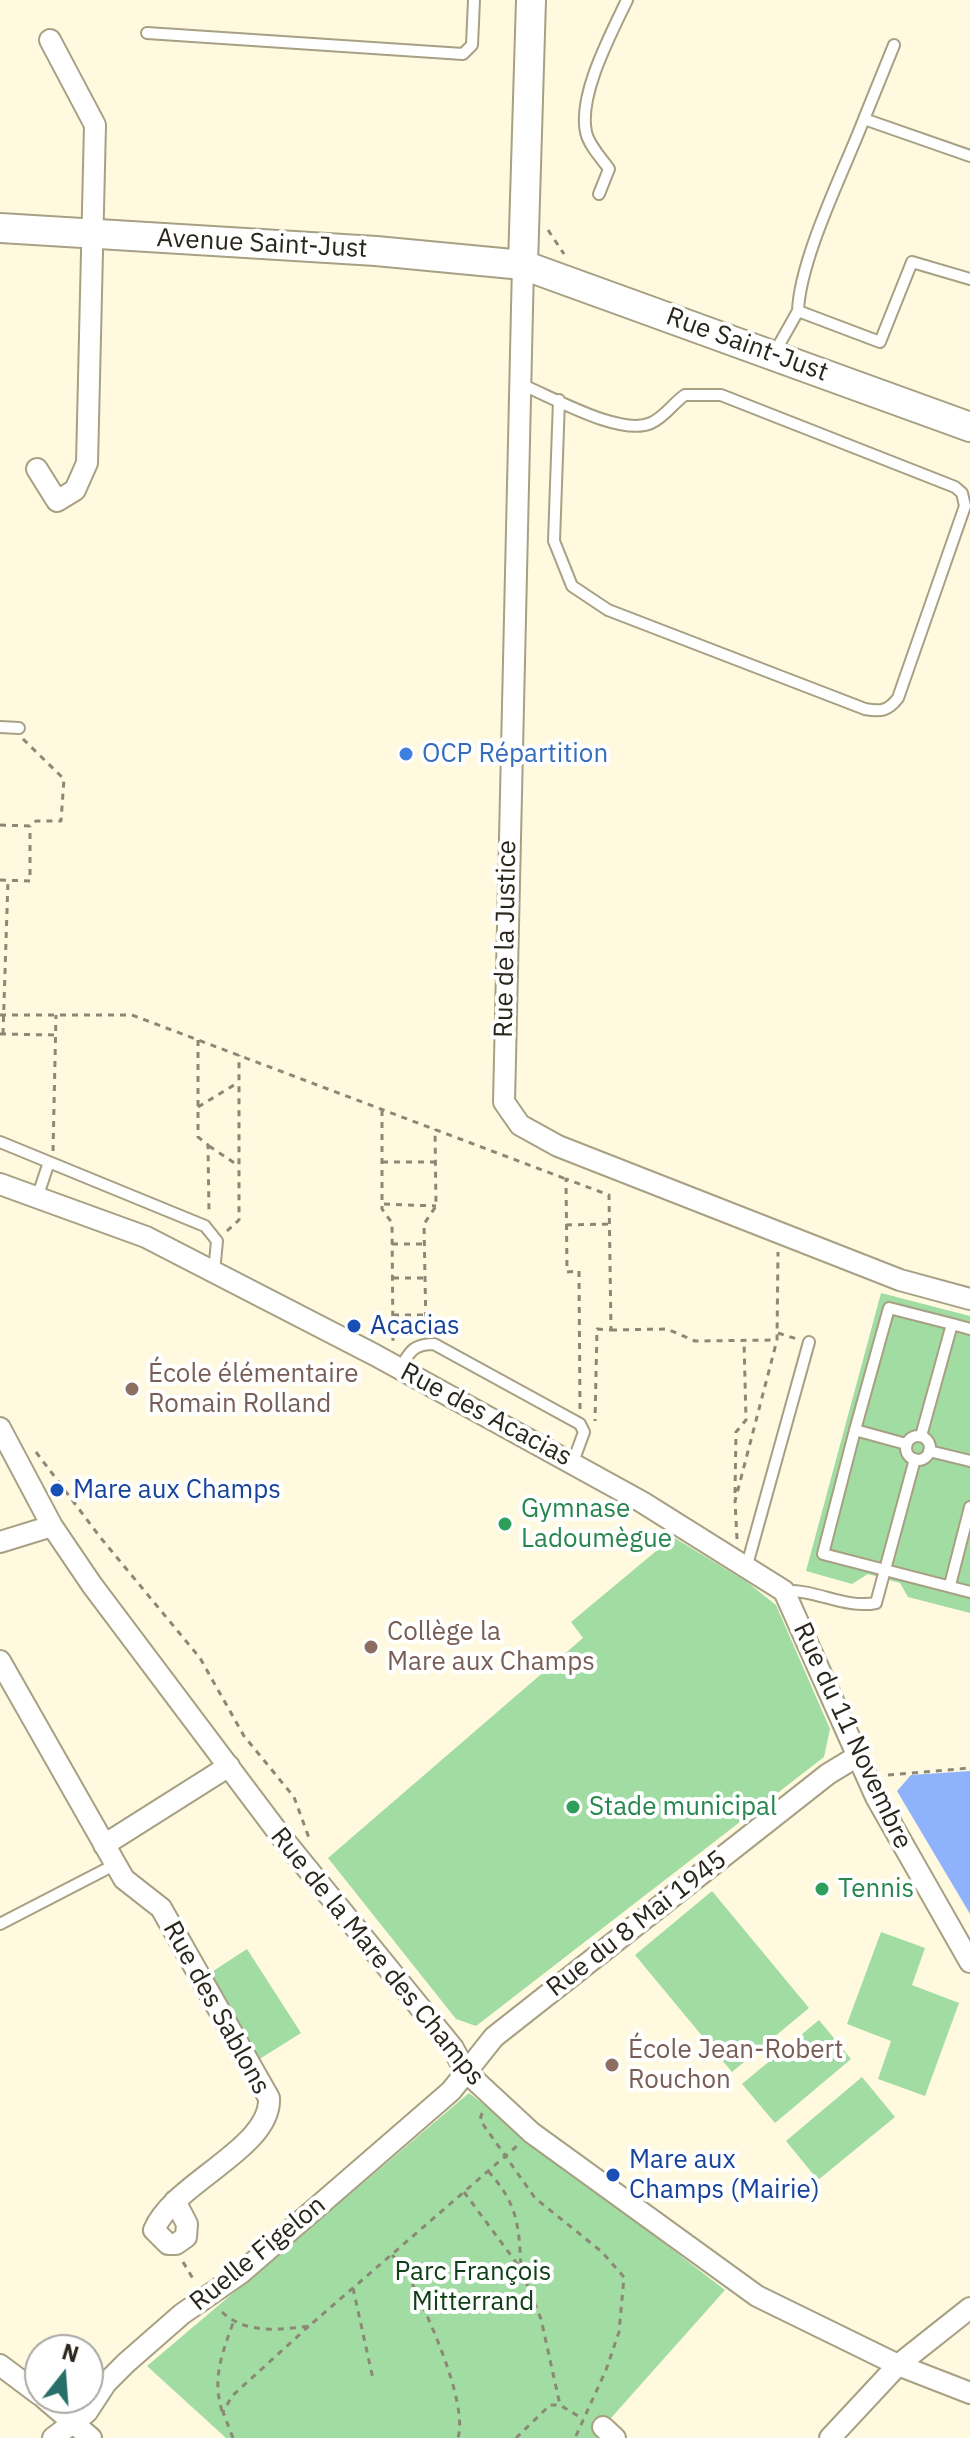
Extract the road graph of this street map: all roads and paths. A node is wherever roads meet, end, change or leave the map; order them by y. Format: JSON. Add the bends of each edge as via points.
{"nodes":[{"id":1,"x":474,"y":0,"type":"edge"},
{"id":2,"x":531,"y":0,"type":"edge"},
{"id":3,"x":627,"y":0,"type":"edge"},
{"id":4,"x":147,"y":33,"type":"dead end"},
{"id":5,"x":50,"y":40,"type":"dead end"},
{"id":6,"x":894,"y":45,"type":"dead end"},
{"id":7,"x":864,"y":119,"type":"junction"},
{"id":8,"x":970,"y":156,"type":"edge"},
{"id":9,"x":599,"y":194,"type":"dead end"},
{"id":10,"x":544,"y":224,"type":"dead end"},
{"id":11,"x":0,"y":228,"type":"edge"},
{"id":12,"x":93,"y":234,"type":"junction"},
{"id":13,"x":565,"y":256,"type":"dead end"},
{"id":14,"x":523,"y":265,"type":"junction"},
{"id":15,"x":970,"y":279,"type":"edge"},
{"id":16,"x":798,"y":311,"type":"junction"},
{"id":17,"x":778,"y":356,"type":"junction"},
{"id":18,"x":520,"y":384,"type":"junction"},
{"id":19,"x":559,"y":400,"type":"junction"},
{"id":20,"x":970,"y":427,"type":"edge"},
{"id":21,"x":37,"y":469,"type":"dead end"},
{"id":22,"x":0,"y":727,"type":"edge"},
{"id":23,"x":19,"y":728,"type":"joint"},
{"id":24,"x":0,"y":825,"type":"edge"},
{"id":25,"x":30,"y":826,"type":"junction"},
{"id":26,"x":0,"y":880,"type":"edge"},
{"id":27,"x":8,"y":880,"type":"junction"},
{"id":28,"x":2,"y":1015,"type":"edge"},
{"id":29,"x":56,"y":1015,"type":"junction"},
{"id":30,"x":2,"y":1034,"type":"edge"},
{"id":31,"x":56,"y":1035,"type":"junction"},
{"id":32,"x":198,"y":1040,"type":"junction"},
{"id":33,"x":239,"y":1055,"type":"junction"},
{"id":34,"x":239,"y":1082,"type":"junction"},
{"id":35,"x":198,"y":1107,"type":"junction"},
{"id":36,"x":382,"y":1109,"type":"junction"},
{"id":37,"x":435,"y":1129,"type":"junction"},
{"id":38,"x":0,"y":1142,"type":"edge"},
{"id":39,"x":208,"y":1145,"type":"junction"},
{"id":40,"x":49,"y":1162,"type":"junction"},
{"id":41,"x":382,"y":1162,"type":"junction"},
{"id":42,"x":435,"y":1162,"type":"junction"},
{"id":43,"x":239,"y":1166,"type":"junction"},
{"id":44,"x":566,"y":1179,"type":"junction"},
{"id":45,"x":0,"y":1184,"type":"edge"},
{"id":46,"x":36,"y":1198,"type":"junction"},
{"id":47,"x":382,"y":1204,"type":"junction"},
{"id":48,"x":436,"y":1206,"type":"junction"},
{"id":49,"x":609,"y":1224,"type":"junction"},
{"id":50,"x":566,"y":1225,"type":"junction"},
{"id":51,"x":205,"y":1226,"type":"junction"},
{"id":52,"x":779,"y":1232,"type":"junction"},
{"id":53,"x":217,"y":1241,"type":"junction"},
{"id":54,"x":392,"y":1244,"type":"junction"},
{"id":55,"x":425,"y":1244,"type":"junction"},
{"id":56,"x":213,"y":1274,"type":"junction"},
{"id":57,"x":392,"y":1278,"type":"junction"},
{"id":58,"x":425,"y":1278,"type":"junction"},
{"id":59,"x":970,"y":1299,"type":"edge"},
{"id":60,"x":393,"y":1315,"type":"junction"},
{"id":61,"x":426,"y":1315,"type":"junction"},
{"id":62,"x":952,"y":1324,"type":"junction"},
{"id":63,"x":970,"y":1329,"type":"edge"},
{"id":64,"x":611,"y":1330,"type":"junction"},
{"id":65,"x":778,"y":1333,"type":"junction"},
{"id":66,"x":777,"y":1340,"type":"junction"},
{"id":67,"x":744,"y":1341,"type":"junction"},
{"id":68,"x":809,"y":1342,"type":"joint"},
{"id":69,"x":426,"y":1344,"type":"junction"},
{"id":70,"x":392,"y":1364,"type":"junction"},
{"id":71,"x":0,"y":1428,"type":"edge"},
{"id":72,"x":582,"y":1428,"type":"junction"},
{"id":73,"x":855,"y":1430,"type":"junction"},
{"id":74,"x":921,"y":1436,"type":"junction"},
{"id":75,"x":906,"y":1444,"type":"junction"},
{"id":76,"x":31,"y":1445,"type":"dead end"},
{"id":77,"x":929,"y":1451,"type":"junction"},
{"id":78,"x":915,"y":1459,"type":"junction"},
{"id":79,"x":970,"y":1461,"type":"edge"},
{"id":80,"x":573,"y":1462,"type":"junction"},
{"id":81,"x":735,"y":1501,"type":"junction"},
{"id":82,"x":970,"y":1507,"type":"edge"},
{"id":83,"x":52,"y":1526,"type":"junction"},
{"id":84,"x":0,"y":1542,"type":"edge"},
{"id":85,"x":729,"y":1553,"type":"junction"},
{"id":86,"x":747,"y":1565,"type":"junction"},
{"id":87,"x":886,"y":1569,"type":"junction"},
{"id":88,"x":950,"y":1585,"type":"junction"},
{"id":89,"x":784,"y":1591,"type":"junction"},
{"id":90,"x":970,"y":1592,"type":"edge"},
{"id":91,"x":0,"y":1661,"type":"edge"},
{"id":92,"x":856,"y":1757,"type":"junction"},
{"id":93,"x":229,"y":1766,"type":"junction"},
{"id":94,"x":970,"y":1768,"type":"edge"},
{"id":95,"x":870,"y":1783,"type":"junction"},
{"id":96,"x":309,"y":1839,"type":"dead end"},
{"id":97,"x":104,"y":1845,"type":"junction"},
{"id":98,"x":116,"y":1864,"type":"junction"},
{"id":99,"x":0,"y":1924,"type":"edge"},
{"id":100,"x":970,"y":1962,"type":"edge"},
{"id":101,"x":465,"y":2071,"type":"junction"},
{"id":102,"x":488,"y":2094,"type":"junction"},
{"id":103,"x":532,"y":2133,"type":"junction"},
{"id":104,"x":505,"y":2157,"type":"junction"},
{"id":105,"x":488,"y":2171,"type":"junction"},
{"id":106,"x":464,"y":2192,"type":"junction"},
{"id":107,"x":176,"y":2244,"type":"joint"},
{"id":108,"x":391,"y":2254,"type":"junction"},
{"id":109,"x":521,"y":2269,"type":"junction"},
{"id":110,"x":353,"y":2288,"type":"junction"},
{"id":111,"x":207,"y":2298,"type":"junction"},
{"id":112,"x":970,"y":2308,"type":"edge"},
{"id":113,"x":233,"y":2323,"type":"junction"},
{"id":114,"x":309,"y":2326,"type":"junction"},
{"id":115,"x":0,"y":2365,"type":"edge"},
{"id":116,"x":898,"y":2365,"type":"junction"},
{"id":117,"x":373,"y":2379,"type":"dead end"},
{"id":118,"x":24,"y":2383,"type":"edge"},
{"id":119,"x":970,"y":2393,"type":"edge"},
{"id":120,"x":560,"y":2405,"type":"junction"},
{"id":121,"x":223,"y":2412,"type":"junction"},
{"id":122,"x":61,"y":2414,"type":"edge"},
{"id":123,"x":71,"y":2423,"type":"junction"},
{"id":124,"x":601,"y":2428,"type":"edge"},
{"id":125,"x":53,"y":2438,"type":"edge"},
{"id":126,"x":91,"y":2438,"type":"edge"},
{"id":127,"x":233,"y":2438,"type":"edge"},
{"id":128,"x":458,"y":2438,"type":"edge"},
{"id":129,"x":516,"y":2438,"type":"edge"},
{"id":130,"x":575,"y":2438,"type":"edge"},
{"id":131,"x":830,"y":2438,"type":"edge"}],
"edges":[{"from":1,"to":4,"type":"lane","via":[[472,45],[463,54]]},
{"from":2,"to":14,"type":"street"},
{"from":3,"to":9,"type":"lane","via":[[602,53],[585,111],[586,135],[609,169]]},
{"from":5,"to":12,"type":"street","via":[[95,125]]},
{"from":6,"to":7,"type":"lane"},
{"from":7,"to":8,"type":"lane"},
{"from":7,"to":16,"type":"lane","via":[[813,251]]},
{"from":10,"to":13,"type":"path"},
{"from":11,"to":12,"type":"street","name":"Avenue Saint-Just"},
{"from":12,"to":14,"type":"street","name":"Avenue Saint-Just"},
{"from":12,"to":21,"type":"street","via":[[87,463],[75,490],[57,501]]},
{"from":14,"to":17,"type":"street","name":"Rue Saint-Just"},
{"from":14,"to":18,"type":"street","name":"Rue de la Justice"},
{"from":15,"to":16,"type":"lane","via":[[912,262],[880,342]]},
{"from":16,"to":17,"type":"lane"},
{"from":17,"to":20,"type":"street","name":"Rue Saint-Just"},
{"from":18,"to":19,"type":"lane"},
{"from":18,"to":52,"type":"street","name":"Rue de la Justice","via":[[504,1102],[520,1125],[558,1146]]},
{"from":19,"to":19,"type":"lane","via":[[618,425],[638,427],[661,418],[685,395],[721,395],[962,493],[965,506],[898,698],[890,708],[865,709],[608,610],[572,586],[554,541]]},
{"from":22,"to":23,"type":"lane"},
{"from":23,"to":25,"type":"path","via":[[64,779],[61,821]]},
{"from":24,"to":25,"type":"path"},
{"from":25,"to":27,"type":"path","via":[[30,881]]},
{"from":26,"to":27,"type":"path"},
{"from":27,"to":28,"type":"path"},
{"from":28,"to":29,"type":"path"},
{"from":28,"to":30,"type":"path"},
{"from":29,"to":31,"type":"path"},
{"from":29,"to":32,"type":"path","via":[[132,1015]]},
{"from":30,"to":31,"type":"path"},
{"from":31,"to":40,"type":"path","via":[[55,1147]]},
{"from":32,"to":33,"type":"path"},
{"from":32,"to":35,"type":"path"},
{"from":33,"to":34,"type":"path"},
{"from":33,"to":36,"type":"path"},
{"from":34,"to":35,"type":"path"},
{"from":34,"to":43,"type":"path"},
{"from":35,"to":39,"type":"path","via":[[198,1137]]},
{"from":36,"to":37,"type":"path"},
{"from":36,"to":41,"type":"path"},
{"from":37,"to":42,"type":"path"},
{"from":37,"to":44,"type":"path"},
{"from":38,"to":40,"type":"lane"},
{"from":39,"to":43,"type":"path"},
{"from":39,"to":51,"type":"path"},
{"from":40,"to":46,"type":"lane"},
{"from":40,"to":51,"type":"lane"},
{"from":41,"to":42,"type":"path"},
{"from":41,"to":47,"type":"path"},
{"from":42,"to":48,"type":"path"},
{"from":43,"to":53,"type":"path","via":[[239,1220]]},
{"from":44,"to":49,"type":"path","via":[[609,1195]]},
{"from":44,"to":50,"type":"path"},
{"from":45,"to":46,"type":"street","name":"Rue des Acacias"},
{"from":46,"to":56,"type":"street","name":"Rue des Acacias","via":[[146,1237]]},
{"from":47,"to":48,"type":"path"},
{"from":47,"to":54,"type":"path","via":[[392,1223]]},
{"from":48,"to":55,"type":"path","via":[[424,1224]]},
{"from":49,"to":50,"type":"path"},
{"from":49,"to":64,"type":"path"},
{"from":50,"to":72,"type":"path","via":[[567,1272],[579,1271]]},
{"from":51,"to":53,"type":"lane"},
{"from":52,"to":59,"type":"street","name":"Rue de la Justice","via":[[900,1280]]},
{"from":52,"to":65,"type":"path"},
{"from":53,"to":56,"type":"lane"},
{"from":54,"to":55,"type":"path"},
{"from":54,"to":57,"type":"path"},
{"from":55,"to":58,"type":"path"},
{"from":56,"to":70,"type":"street","name":"Rue des Acacias"},
{"from":57,"to":58,"type":"path"},
{"from":57,"to":60,"type":"path"},
{"from":58,"to":61,"type":"path"},
{"from":60,"to":61,"type":"path"},
{"from":60,"to":70,"type":"path"},
{"from":61,"to":69,"type":"path"},
{"from":62,"to":63,"type":"lane"},
{"from":62,"to":73,"type":"lane","via":[[889,1308]]},
{"from":62,"to":74,"type":"lane"},
{"from":64,"to":67,"type":"path","via":[[667,1329],[695,1341]]},
{"from":64,"to":72,"type":"path","via":[[597,1329],[595,1429]]},
{"from":65,"to":66,"type":"path"},
{"from":65,"to":68,"type":"path"},
{"from":66,"to":67,"type":"path"},
{"from":66,"to":81,"type":"path"},
{"from":67,"to":81,"type":"path","via":[[746,1420],[736,1432]]},
{"from":68,"to":86,"type":"lane"},
{"from":69,"to":70,"type":"lane"},
{"from":69,"to":72,"type":"lane"},
{"from":70,"to":80,"type":"street","name":"Rue des Acacias"},
{"from":71,"to":83,"type":"street","name":"Rue de la Mare des Champs"},
{"from":72,"to":80,"type":"lane"},
{"from":73,"to":75,"type":"lane"},
{"from":73,"to":87,"type":"lane","via":[[823,1554]]},
{"from":74,"to":75,"type":"lane"},
{"from":74,"to":77,"type":"lane"},
{"from":75,"to":78,"type":"lane","via":[[907,1454]]},
{"from":76,"to":96,"type":"path","via":[[200,1658],[244,1736],[294,1797]]},
{"from":77,"to":78,"type":"lane"},
{"from":77,"to":79,"type":"lane"},
{"from":78,"to":87,"type":"lane"},
{"from":80,"to":85,"type":"street","name":"Rue des Acacias"},
{"from":81,"to":85,"type":"path","via":[[737,1538]]},
{"from":82,"to":88,"type":"lane"},
{"from":83,"to":84,"type":"street"},
{"from":83,"to":93,"type":"street","name":"Rue de la Mare des Champs"},
{"from":85,"to":86,"type":"street","name":"Rue des Acacias"},
{"from":86,"to":89,"type":"street","name":"Rue des Acacias"},
{"from":87,"to":88,"type":"lane"},
{"from":87,"to":89,"type":"lane","via":[[876,1603],[858,1606],[800,1590]]},
{"from":88,"to":90,"type":"lane"},
{"from":89,"to":92,"type":"street","name":"Rue du 11 Novembre"},
{"from":91,"to":97,"type":"street","name":"Rue des Sablons"},
{"from":92,"to":95,"type":"street","name":"Rue du 11 Novembre"},
{"from":92,"to":101,"type":"street","name":"Rue du 8 Mai 1945","via":[[494,2037]]},
{"from":93,"to":97,"type":"street"},
{"from":93,"to":101,"type":"street","name":"Rue de la Mare des Champs","via":[[453,2048]]},
{"from":94,"to":95,"type":"path","via":[[893,1773]]},
{"from":95,"to":100,"type":"street","name":"Rue du 11 Novembre"},
{"from":97,"to":98,"type":"street","name":"Rue des Sablons"},
{"from":98,"to":99,"type":"lane"},
{"from":98,"to":107,"type":"street","name":"Rue des Sablons","via":[[124,1879],[161,1908],[269,2098],[270,2114],[259,2129],[161,2214],[154,2230],[168,2244]]},
{"from":101,"to":102,"type":"street","name":"Rue de la Mare des Champs"},
{"from":101,"to":111,"type":"street","name":"Ruelle Figelon","via":[[440,2101]]},
{"from":102,"to":103,"type":"street","name":"Rue de la Mare des Champs"},
{"from":102,"to":104,"type":"path","via":[[480,2120]]},
{"from":103,"to":104,"type":"path"},
{"from":103,"to":116,"type":"street","name":"Rue de la Mare des Champs","via":[[757,2296]]},
{"from":104,"to":105,"type":"path"},
{"from":104,"to":124,"type":"path","via":[[535,2198],[602,2252],[624,2277]]},
{"from":105,"to":106,"type":"path"},
{"from":105,"to":109,"type":"path","via":[[517,2214]]},
{"from":106,"to":108,"type":"path"},
{"from":106,"to":109,"type":"path"},
{"from":107,"to":111,"type":"path","via":[[186,2271]]},
{"from":108,"to":110,"type":"path"},
{"from":108,"to":128,"type":"path","via":[[404,2267],[448,2362],[459,2413]]},
{"from":109,"to":120,"type":"path","via":[[541,2319]]},
{"from":110,"to":114,"type":"path"},
{"from":110,"to":117,"type":"path"},
{"from":111,"to":113,"type":"path"},
{"from":111,"to":123,"type":"street","name":"Ruelle Figelon","via":[[126,2363],[87,2412]]},
{"from":112,"to":116,"type":"street"},
{"from":113,"to":114,"type":"path","via":[[271,2331]]},
{"from":113,"to":121,"type":"path","via":[[215,2388]]},
{"from":114,"to":121,"type":"path","via":[[241,2387]]},
{"from":115,"to":118,"type":"street"},
{"from":116,"to":119,"type":"street","name":"Rue de la Mare des Champs"},
{"from":116,"to":131,"type":"street"},
{"from":120,"to":124,"type":"path"},
{"from":120,"to":129,"type":"path","via":[[550,2405]]},
{"from":121,"to":127,"type":"path"},
{"from":122,"to":123,"type":"street"},
{"from":123,"to":125,"type":"street","name":"Ruelle Figelon"},
{"from":123,"to":126,"type":"street"},
{"from":124,"to":130,"type":"path"}]}
